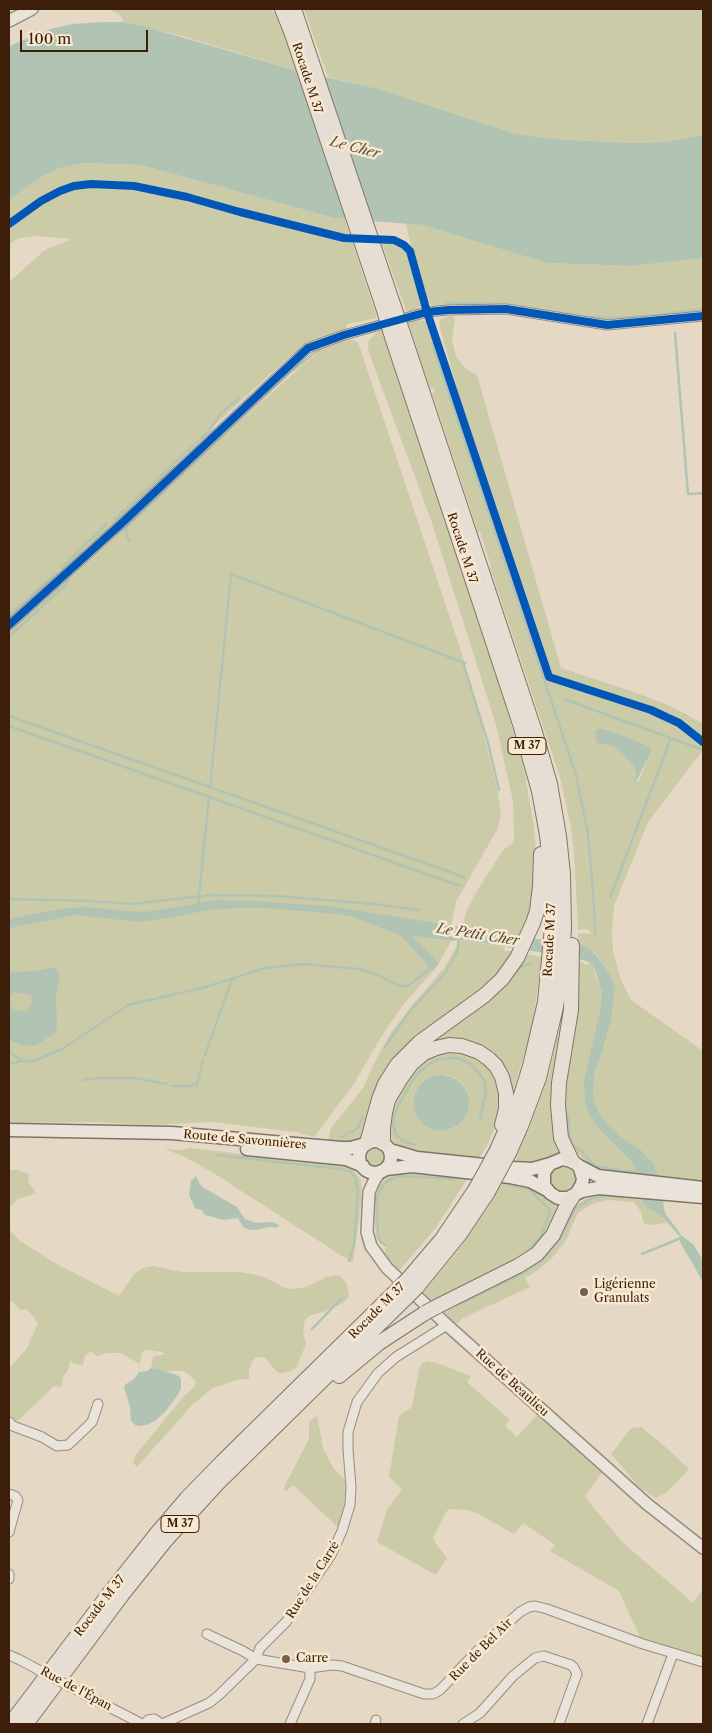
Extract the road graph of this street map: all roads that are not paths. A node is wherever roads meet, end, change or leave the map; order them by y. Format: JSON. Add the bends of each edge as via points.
{"nodes":[{"id":1,"x":32,"y":9,"type":"edge"},
{"id":2,"x":282,"y":9,"type":"edge"},
{"id":3,"x":294,"y":9,"type":"edge"},
{"id":4,"x":9,"y":21,"type":"edge"},
{"id":5,"x":297,"y":32,"type":"junction"},
{"id":6,"x":703,"y":316,"type":"edge"},
{"id":7,"x":476,"y":570,"type":"junction"},
{"id":8,"x":9,"y":625,"type":"edge"},
{"id":9,"x":544,"y":816,"type":"junction"},
{"id":10,"x":563,"y":928,"type":"junction"},
{"id":11,"x":562,"y":959,"type":"junction"},
{"id":12,"x":9,"y":1130,"type":"edge"},
{"id":13,"x":125,"y":1133,"type":"junction"},
{"id":14,"x":366,"y":1144,"type":"junction"},
{"id":15,"x":387,"y":1146,"type":"junction"},
{"id":16,"x":503,"y":1151,"type":"junction"},
{"id":17,"x":550,"y":1164,"type":"junction"},
{"id":18,"x":575,"y":1164,"type":"junction"},
{"id":19,"x":364,"y":1167,"type":"junction"},
{"id":20,"x":384,"y":1170,"type":"junction"},
{"id":21,"x":638,"y":1186,"type":"junction"},
{"id":22,"x":703,"y":1188,"type":"edge"},
{"id":23,"x":663,"y":1189,"type":"junction"},
{"id":24,"x":546,"y":1190,"type":"junction"},
{"id":25,"x":369,"y":1192,"type":"junction"},
{"id":26,"x":574,"y":1195,"type":"junction"},
{"id":27,"x":703,"y":1197,"type":"edge"},
{"id":28,"x":408,"y":1288,"type":"junction"},
{"id":29,"x":447,"y":1325,"type":"junction"},
{"id":30,"x":98,"y":1404,"type":"dead end"},
{"id":31,"x":294,"y":1408,"type":"junction"},
{"id":32,"x":9,"y":1422,"type":"edge"},
{"id":33,"x":9,"y":1494,"type":"edge"},
{"id":34,"x":9,"y":1532,"type":"edge"},
{"id":35,"x":703,"y":1548,"type":"edge"},
{"id":36,"x":9,"y":1574,"type":"edge"},
{"id":37,"x":9,"y":1579,"type":"edge"},
{"id":38,"x":207,"y":1634,"type":"dead end"},
{"id":39,"x":673,"y":1654,"type":"junction"},
{"id":40,"x":9,"y":1655,"type":"edge"},
{"id":41,"x":256,"y":1659,"type":"junction"},
{"id":42,"x":703,"y":1662,"type":"edge"},
{"id":43,"x":310,"y":1668,"type":"junction"},
{"id":44,"x":10,"y":1724,"type":"edge"},
{"id":45,"x":26,"y":1724,"type":"edge"},
{"id":46,"x":144,"y":1724,"type":"edge"},
{"id":47,"x":162,"y":1724,"type":"edge"},
{"id":48,"x":290,"y":1724,"type":"edge"},
{"id":49,"x":463,"y":1724,"type":"edge"},
{"id":50,"x":559,"y":1724,"type":"edge"},
{"id":51,"x":648,"y":1724,"type":"edge"}],
"edges":[{"from":1,"to":4,"type":"street"},
{"from":2,"to":5,"type":"highway","name":"Rocade M 37","number":"M 37"},
{"from":3,"to":5,"type":"highway","name":"Rocade M 37","number":"M 37"},
{"from":5,"to":7,"type":"highway","name":"Rocade M 37","number":"M 37","bridge":true},
{"from":6,"to":8,"type":"street","via":[[607,325],[506,309],[449,310],[427,312],[308,348]]},
{"from":7,"to":9,"type":"highway","name":"Rocade M 37","number":"M 37"},
{"from":7,"to":10,"type":"highway","name":"Rocade M 37","number":"M 37","via":[[535,732],[550,784],[559,836]]},
{"from":9,"to":10,"type":"highway","name":"Rocade M 37","number":"M 37","via":[[552,881]]},
{"from":9,"to":14,"type":"highway","via":[[537,911],[520,953],[491,990],[420,1042],[397,1065],[379,1099]]},
{"from":10,"to":11,"type":"highway"},
{"from":10,"to":11,"type":"highway","name":"Rocade M 37","number":"M 37"},
{"from":11,"to":16,"type":"highway","name":"Rocade M 37","number":"M 37","via":[[545,1002],[530,1066]]},
{"from":11,"to":18,"type":"highway","via":[[571,1010],[558,1105],[561,1138]]},
{"from":12,"to":13,"type":"main road","name":"Route de Savonnières"},
{"from":13,"to":14,"type":"main road","name":"Route de Savonnières","via":[[172,1133],[341,1148]]},
{"from":13,"to":19,"type":"main road","name":"Route de Savonnières","via":[[346,1160]]},
{"from":14,"to":15,"type":"main road","via":[[374,1141]]},
{"from":14,"to":19,"type":"main road","via":[[359,1157]]},
{"from":15,"to":16,"type":"highway","via":[[383,1119],[388,1100],[406,1069],[430,1050],[456,1045],[484,1055],[493,1062],[502,1077],[506,1104]]},
{"from":15,"to":17,"type":"main road","via":[[417,1158],[514,1168]]},
{"from":15,"to":20,"type":"main road","via":[[391,1158]]},
{"from":16,"to":28,"type":"highway","name":"Rocade M 37","number":"M 37","bridge":true,"via":[[482,1191],[442,1239]]},
{"from":17,"to":18,"type":"main road","via":[[562,1159]]},
{"from":17,"to":24,"type":"main road","via":[[543,1176]]},
{"from":18,"to":21,"type":"main road","via":[[598,1176]]},
{"from":18,"to":26,"type":"main road","via":[[582,1172],[582,1184]]},
{"from":19,"to":20,"type":"main road","via":[[371,1172]]},
{"from":19,"to":25,"type":"street","name":"Rue de Beaulieu"},
{"from":20,"to":24,"type":"main road","via":[[412,1166],[522,1179]]},
{"from":20,"to":25,"type":"street","name":"Rue de Beaulieu"},
{"from":21,"to":23,"type":"main road"},
{"from":21,"to":26,"type":"main road","via":[[598,1188]]},
{"from":22,"to":23,"type":"main road"},
{"from":23,"to":27,"type":"main road"},
{"from":24,"to":26,"type":"main road","via":[[558,1198]]},
{"from":25,"to":29,"type":"street","name":"Rue de Beaulieu","via":[[367,1232],[371,1246],[387,1268]]},
{"from":26,"to":31,"type":"highway","bridge":true,"via":[[553,1235],[537,1254],[425,1313],[379,1343],[321,1391]]},
{"from":28,"to":31,"type":"highway","name":"Rocade M 37","number":"M 37"},
{"from":28,"to":44,"type":"highway","name":"Rocade M 37","number":"M 37","via":[[347,1341],[187,1498],[110,1591]]},
{"from":29,"to":35,"type":"street","name":"Rue de Beaulieu","via":[[647,1504]]},
{"from":29,"to":41,"type":"street","name":"Rue de la Carré","via":[[396,1357],[378,1373],[357,1402],[348,1432],[350,1505],[342,1531],[309,1589],[286,1622],[260,1648]]},
{"from":30,"to":32,"type":"street","via":[[92,1422],[68,1444],[57,1446]]},
{"from":31,"to":45,"type":"highway","name":"Rocade M 37","number":"M 37","via":[[216,1484],[166,1540]]},
{"from":33,"to":34,"type":"street","via":[[18,1500]]},
{"from":36,"to":37,"type":"street"},
{"from":38,"to":41,"type":"street","name":"Rue de Bel Air"},
{"from":39,"to":42,"type":"street","name":"Rue de Bel Air"},
{"from":39,"to":43,"type":"street","name":"Rue de Bel Air","via":[[535,1606],[520,1612],[433,1694],[424,1694],[342,1666]]},
{"from":39,"to":51,"type":"street"},
{"from":40,"to":46,"type":"street","name":"Rue de l'Épan","bridge":true},
{"from":41,"to":43,"type":"street","name":"Rue de Bel Air"},
{"from":41,"to":47,"type":"street","name":"Rue de la Carré","via":[[209,1703]]},
{"from":43,"to":48,"type":"street","via":[[310,1679]]},
{"from":46,"to":47,"type":"street","via":[[154,1719]]},
{"from":49,"to":50,"type":"street","via":[[480,1713],[513,1676],[535,1658],[544,1656],[571,1665],[577,1674]]}]}
